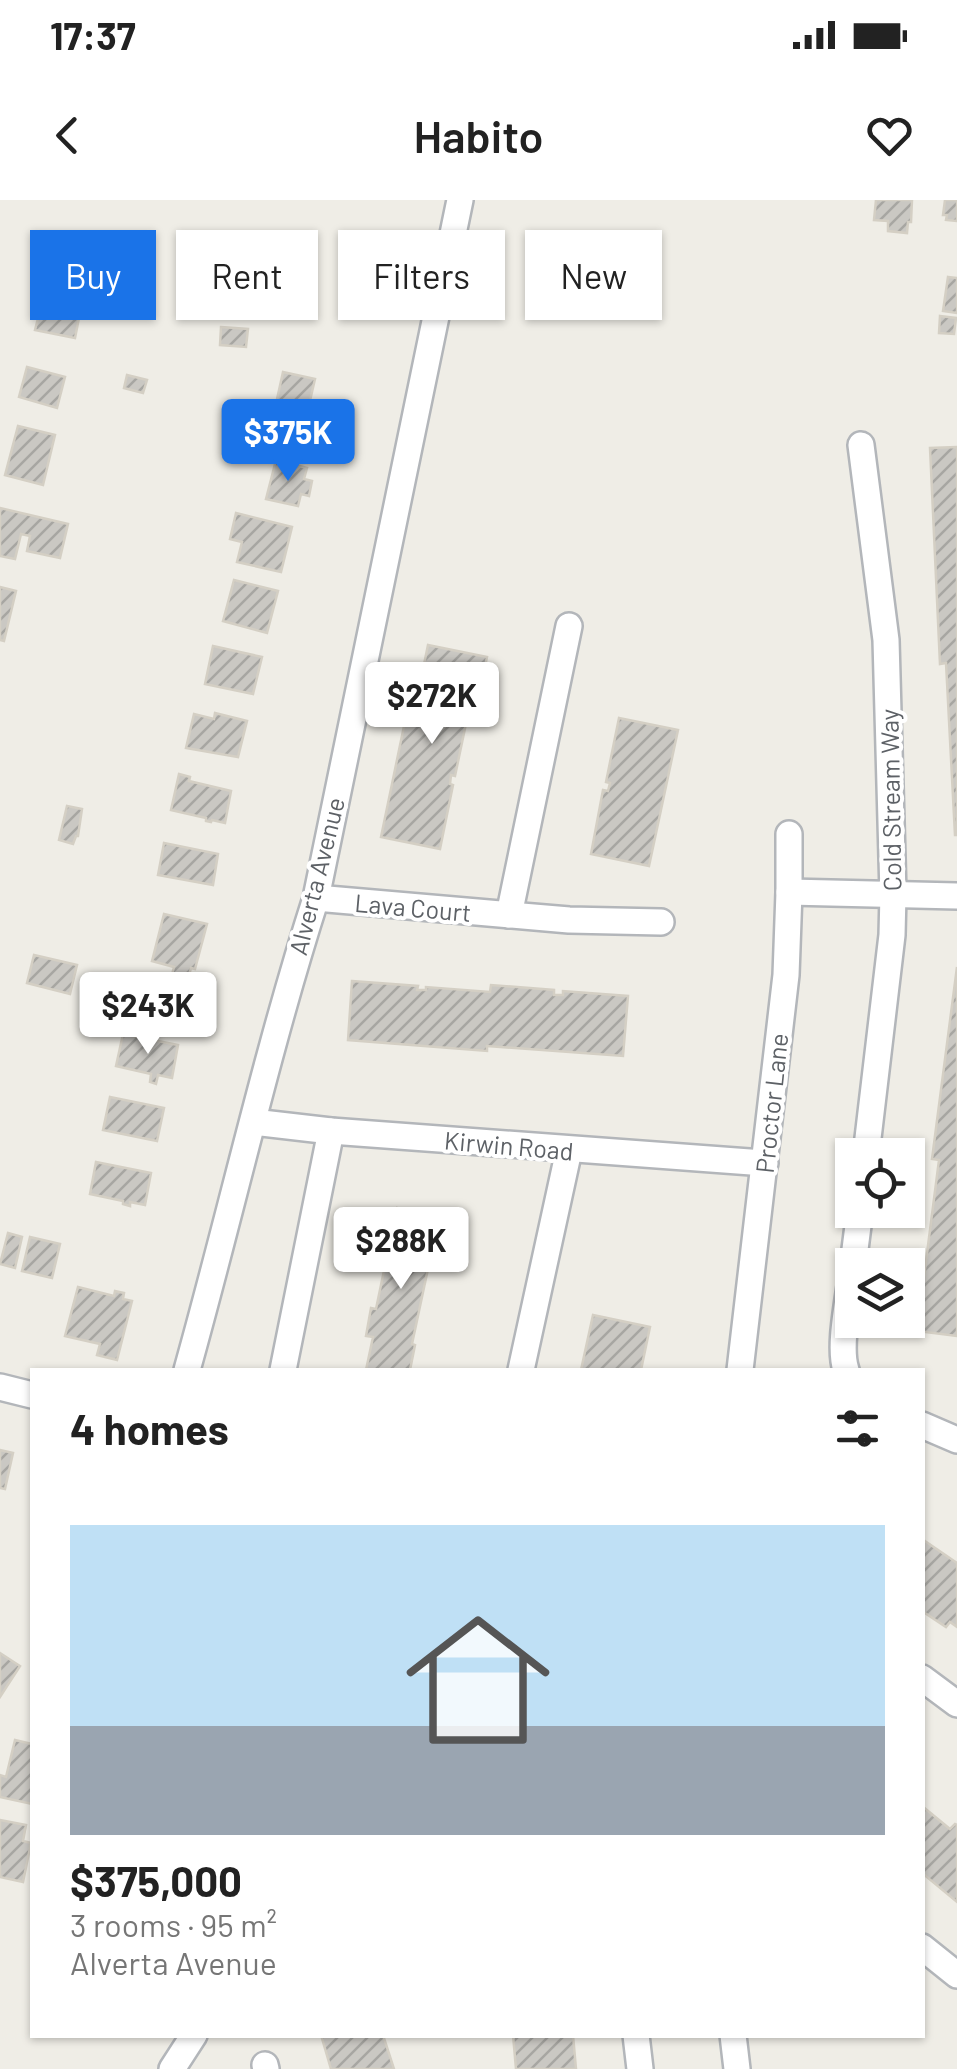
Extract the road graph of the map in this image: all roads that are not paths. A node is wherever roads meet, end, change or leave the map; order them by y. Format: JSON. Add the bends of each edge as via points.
{"nodes":[{"id":1,"x":460,"y":200,"type":"edge"},
{"id":2,"x":861,"y":445,"type":"dead end"},
{"id":3,"x":569,"y":626,"type":"dead end"},
{"id":4,"x":789,"y":834,"type":"dead end"},
{"id":5,"x":790,"y":892,"type":"junction"},
{"id":6,"x":893,"y":894,"type":"junction"},
{"id":7,"x":957,"y":896,"type":"edge"},
{"id":8,"x":316,"y":898,"type":"junction"},
{"id":9,"x":510,"y":915,"type":"junction"},
{"id":10,"x":661,"y":922,"type":"dead end"},
{"id":11,"x":253,"y":1122,"type":"junction"},
{"id":12,"x":331,"y":1131,"type":"junction"},
{"id":13,"x":868,"y":1138,"type":"edge"},
{"id":14,"x":568,"y":1150,"type":"junction"},
{"id":15,"x":765,"y":1163,"type":"junction"},
{"id":16,"x":845,"y":1338,"type":"edge"},
{"id":17,"x":188,"y":1368,"type":"edge"},
{"id":18,"x":283,"y":1368,"type":"edge"},
{"id":19,"x":521,"y":1368,"type":"edge"},
{"id":20,"x":740,"y":1368,"type":"edge"},
{"id":21,"x":845,"y":1368,"type":"edge"},
{"id":22,"x":0,"y":1387,"type":"edge"},
{"id":23,"x":30,"y":1394,"type":"edge"},
{"id":24,"x":925,"y":1426,"type":"edge"},
{"id":25,"x":957,"y":1440,"type":"edge"},
{"id":26,"x":925,"y":1680,"type":"edge"},
{"id":27,"x":957,"y":1704,"type":"edge"},
{"id":28,"x":925,"y":1949,"type":"edge"},
{"id":29,"x":957,"y":1975,"type":"edge"},
{"id":30,"x":192,"y":2038,"type":"edge"},
{"id":31,"x":636,"y":2038,"type":"edge"},
{"id":32,"x":734,"y":2038,"type":"edge"},
{"id":33,"x":172,"y":2069,"type":"edge"},
{"id":34,"x":640,"y":2069,"type":"edge"},
{"id":35,"x":736,"y":2069,"type":"edge"}],
"edges":[{"from":1,"to":8,"type":"street","name":"Alverta Avenue"},
{"from":2,"to":6,"type":"street","name":"Cold Stream Way","via":[[886,640]]},
{"from":3,"to":9,"type":"street"},
{"from":4,"to":5,"type":"street","name":"Proctor Lane"},
{"from":5,"to":6,"type":"street"},
{"from":5,"to":15,"type":"street","name":"Proctor Lane"},
{"from":6,"to":7,"type":"street"},
{"from":6,"to":13,"type":"street","name":"Cold Stream Way"},
{"from":8,"to":9,"type":"street","name":"Lava Court"},
{"from":8,"to":11,"type":"street","name":"Alverta Avenue"},
{"from":9,"to":10,"type":"street","name":"Lava Court"},
{"from":11,"to":12,"type":"street","name":"Kirwin Road"},
{"from":11,"to":17,"type":"street","name":"Alverta Avenue"},
{"from":12,"to":14,"type":"street","name":"Kirwin Road"},
{"from":12,"to":18,"type":"street"},
{"from":14,"to":15,"type":"street","name":"Kirwin Road"},
{"from":14,"to":19,"type":"street"},
{"from":15,"to":20,"type":"street","name":"Proctor Lane"},
{"from":16,"to":21,"type":"street"},
{"from":22,"to":23,"type":"street"},
{"from":24,"to":25,"type":"street"},
{"from":26,"to":27,"type":"street"},
{"from":28,"to":29,"type":"street"},
{"from":30,"to":33,"type":"street"},
{"from":31,"to":34,"type":"street"},
{"from":32,"to":35,"type":"street"}]}
